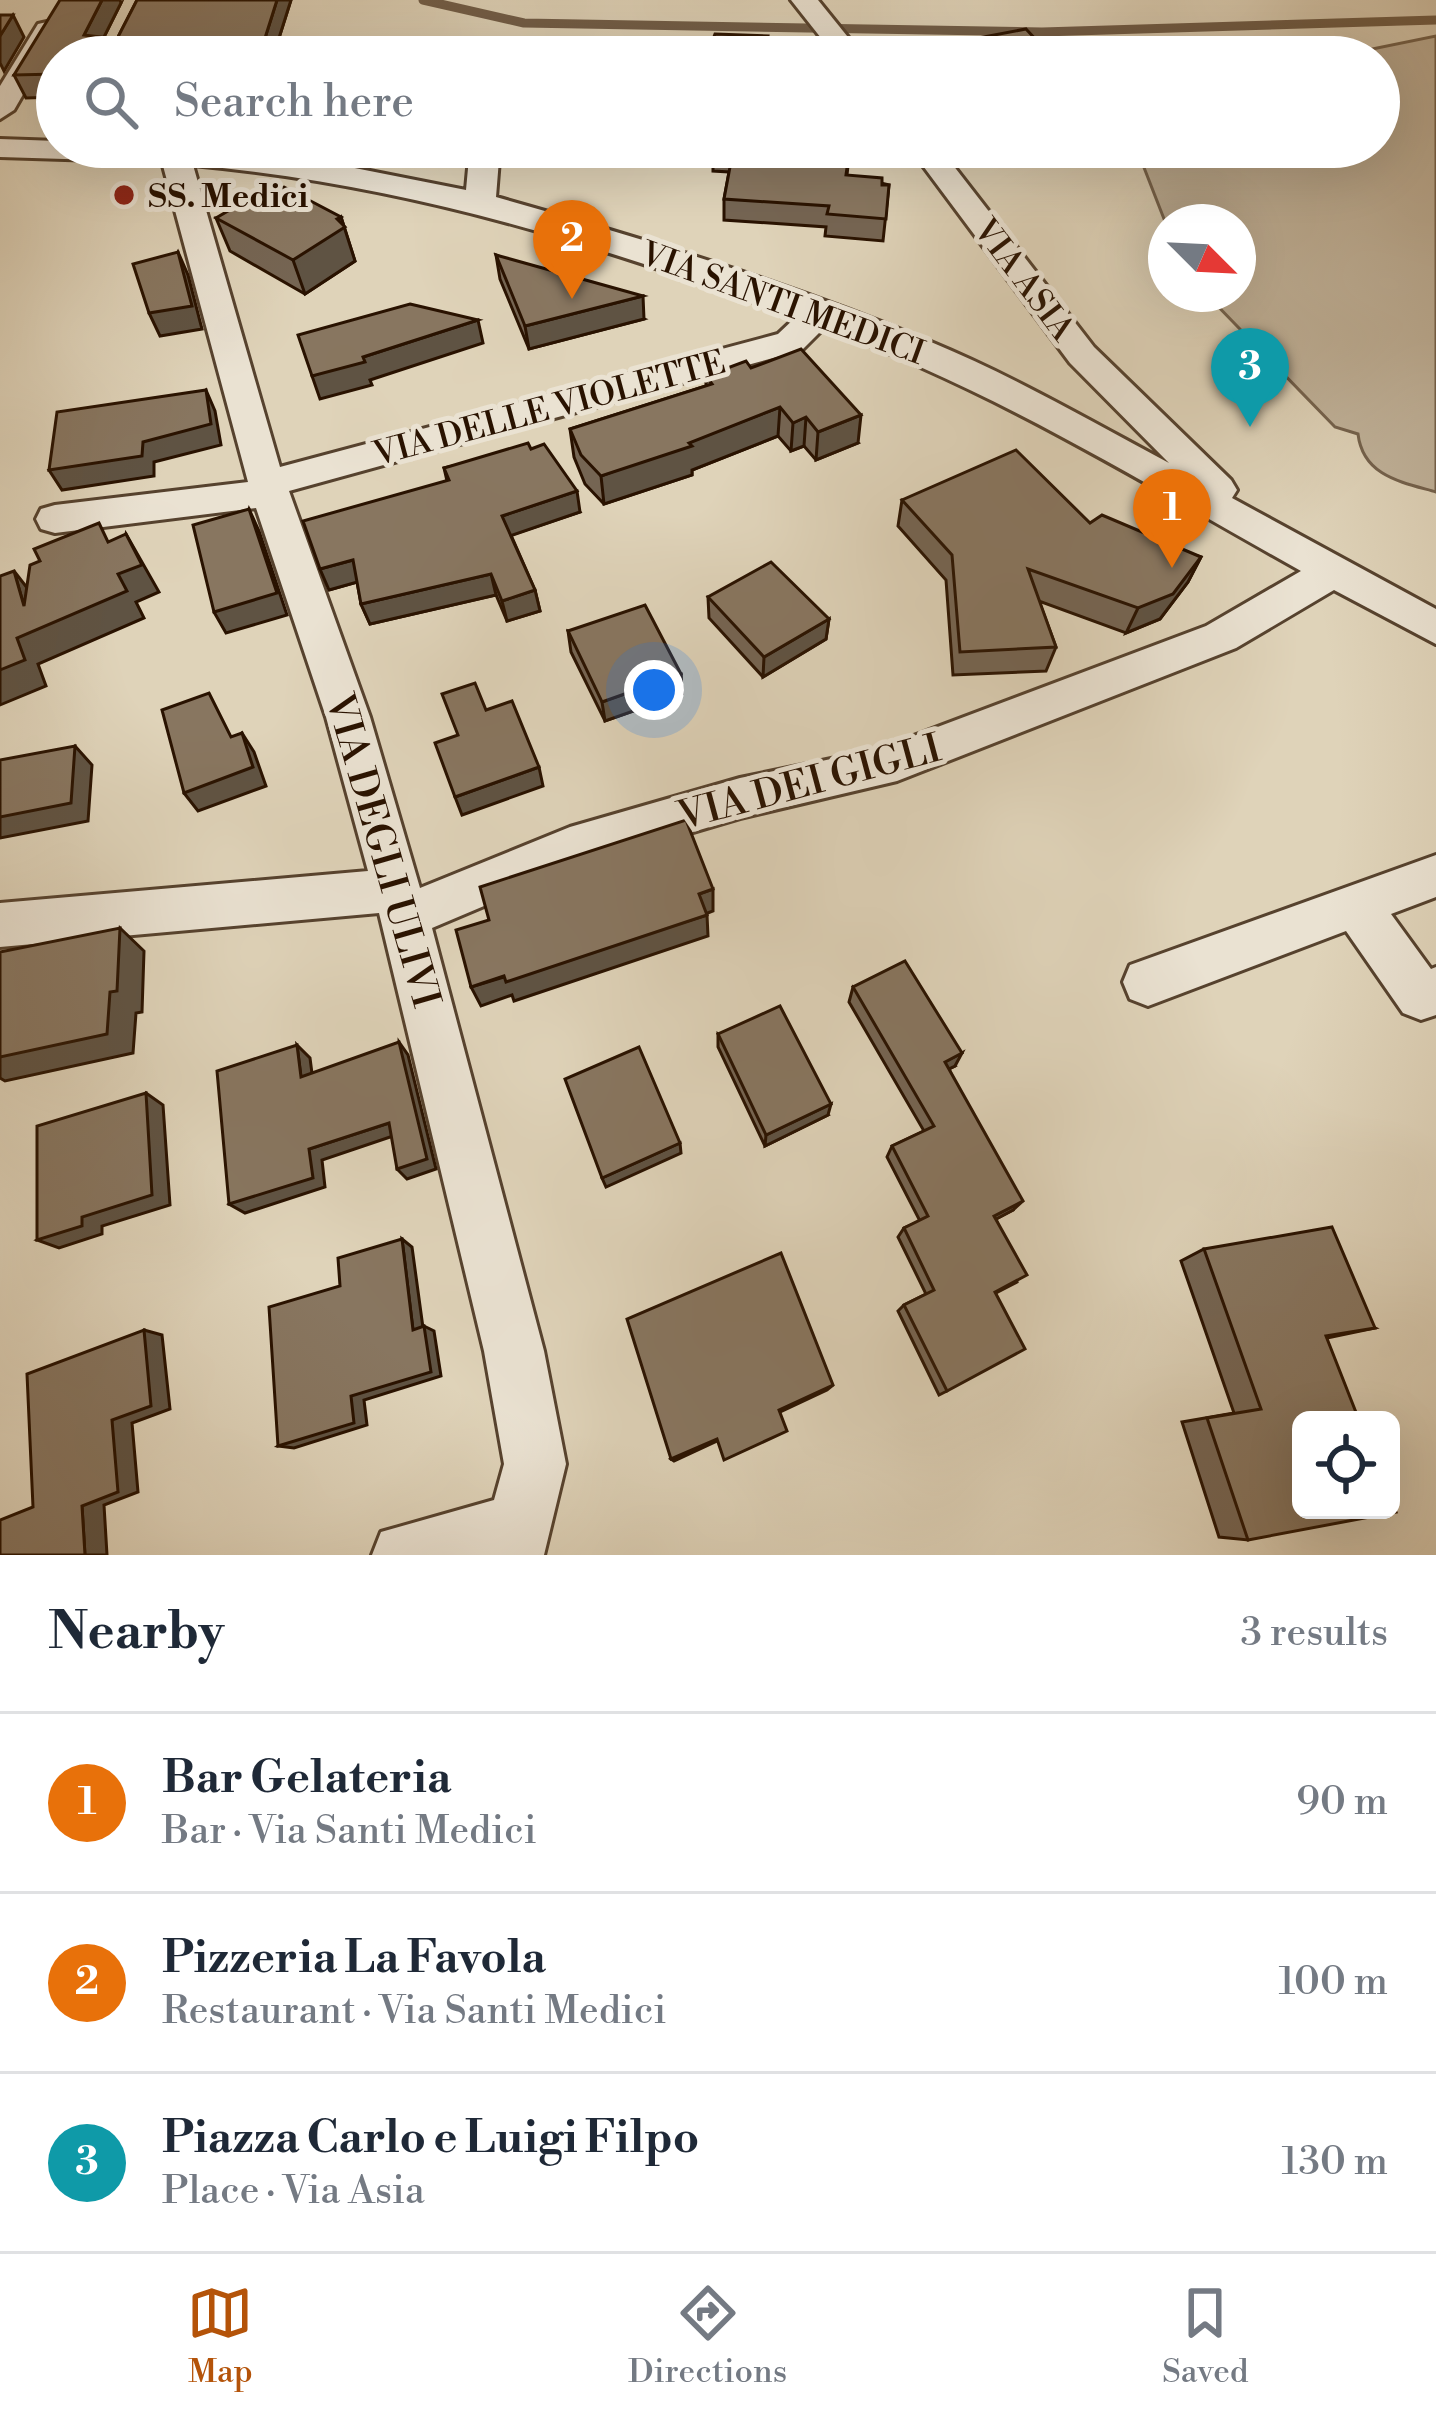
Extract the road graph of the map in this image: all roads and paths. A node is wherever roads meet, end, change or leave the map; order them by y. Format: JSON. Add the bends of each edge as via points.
{"nodes":[{"id":1,"x":63,"y":1,"type":"edge"},
{"id":2,"x":805,"y":1,"type":"edge"},
{"id":3,"x":43,"y":36,"type":"edge"},
{"id":4,"x":833,"y":36,"type":"edge"},
{"id":5,"x":36,"y":48,"type":"edge"},
{"id":6,"x":0,"y":110,"type":"edge"},
{"id":7,"x":0,"y":148,"type":"edge"},
{"id":8,"x":36,"y":148,"type":"edge"},
{"id":9,"x":179,"y":168,"type":"edge"},
{"id":10,"x":338,"y":168,"type":"edge"},
{"id":11,"x":483,"y":168,"type":"edge"},
{"id":12,"x":940,"y":168,"type":"edge"},
{"id":13,"x":480,"y":202,"type":"junction"},
{"id":14,"x":820,"y":312,"type":"junction"},
{"id":15,"x":1082,"y":355,"type":"junction"},
{"id":16,"x":1019,"y":397,"type":"junction"},
{"id":17,"x":1143,"y":414,"type":"junction"},
{"id":18,"x":1102,"y":443,"type":"junction"},
{"id":19,"x":268,"y":489,"type":"junction"},
{"id":20,"x":55,"y":519,"type":"dead end"},
{"id":21,"x":1250,"y":522,"type":"junction"},
{"id":22,"x":1337,"y":569,"type":"junction"},
{"id":23,"x":1436,"y":628,"type":"edge"},
{"id":24,"x":1436,"y":876,"type":"edge"},
{"id":25,"x":401,"y":903,"type":"junction"},
{"id":26,"x":1355,"y":905,"type":"junction"},
{"id":27,"x":0,"y":925,"type":"edge"},
{"id":28,"x":1148,"y":982,"type":"dead end"},
{"id":29,"x":1436,"y":991,"type":"edge"},
{"id":30,"x":515,"y":1540,"type":"edge"},
{"id":31,"x":404,"y":1555,"type":"edge"}],
"edges":[{"from":1,"to":3,"type":"street"},
{"from":2,"to":4,"type":"street"},
{"from":5,"to":6,"type":"street"},
{"from":7,"to":8,"type":"street","name":"VIA SANTI MEDICI"},
{"from":9,"to":19,"type":"street","name":"VIA DEGLI ULIVI"},
{"from":10,"to":13,"type":"street","name":"VIA SANTI MEDICI"},
{"from":11,"to":13,"type":"street"},
{"from":12,"to":15,"type":"street","name":"VIA ASIA"},
{"from":13,"to":14,"type":"street","name":"VIA SANTI MEDICI"},
{"from":14,"to":16,"type":"street","name":"VIA SANTI MEDICI"},
{"from":14,"to":19,"type":"street","name":"VIA DELLE VIOLETTE","via":[[790,341]]},
{"from":15,"to":16,"type":"street","name":"VIA ASIA","via":[[1076,385]]},
{"from":15,"to":17,"type":"street","name":"VIA ASIA"},
{"from":15,"to":18,"type":"street","name":"VIA ASIA","via":[[1102,406]]},
{"from":16,"to":18,"type":"street","name":"VIA SANTI MEDICI"},
{"from":17,"to":18,"type":"street","via":[[1127,440]]},
{"from":17,"to":21,"type":"street","name":"VIA ASIA"},
{"from":18,"to":21,"type":"street","name":"VIA SANTI MEDICI"},
{"from":19,"to":20,"type":"street","name":"VIA DELLE VIOLETTE"},
{"from":19,"to":25,"type":"street","name":"VIA DEGLI ULIVI","via":[[348,718]]},
{"from":21,"to":22,"type":"street","name":"VIA SANTI MEDICI"},
{"from":22,"to":23,"type":"street","name":"VIA SANTI MEDICI"},
{"from":22,"to":25,"type":"street","name":"VIA DEI GIGLI","via":[[1221,637],[881,768],[740,798]]},
{"from":24,"to":26,"type":"street"},
{"from":25,"to":27,"type":"street","name":"VIA DEI GIGLI"},
{"from":25,"to":30,"type":"street","name":"VIA DEGLI ULIVI","via":[[514,1351],[535,1465]]},
{"from":26,"to":28,"type":"street"},
{"from":26,"to":29,"type":"street","via":[[1421,996]]},
{"from":30,"to":31,"type":"street"}]}
